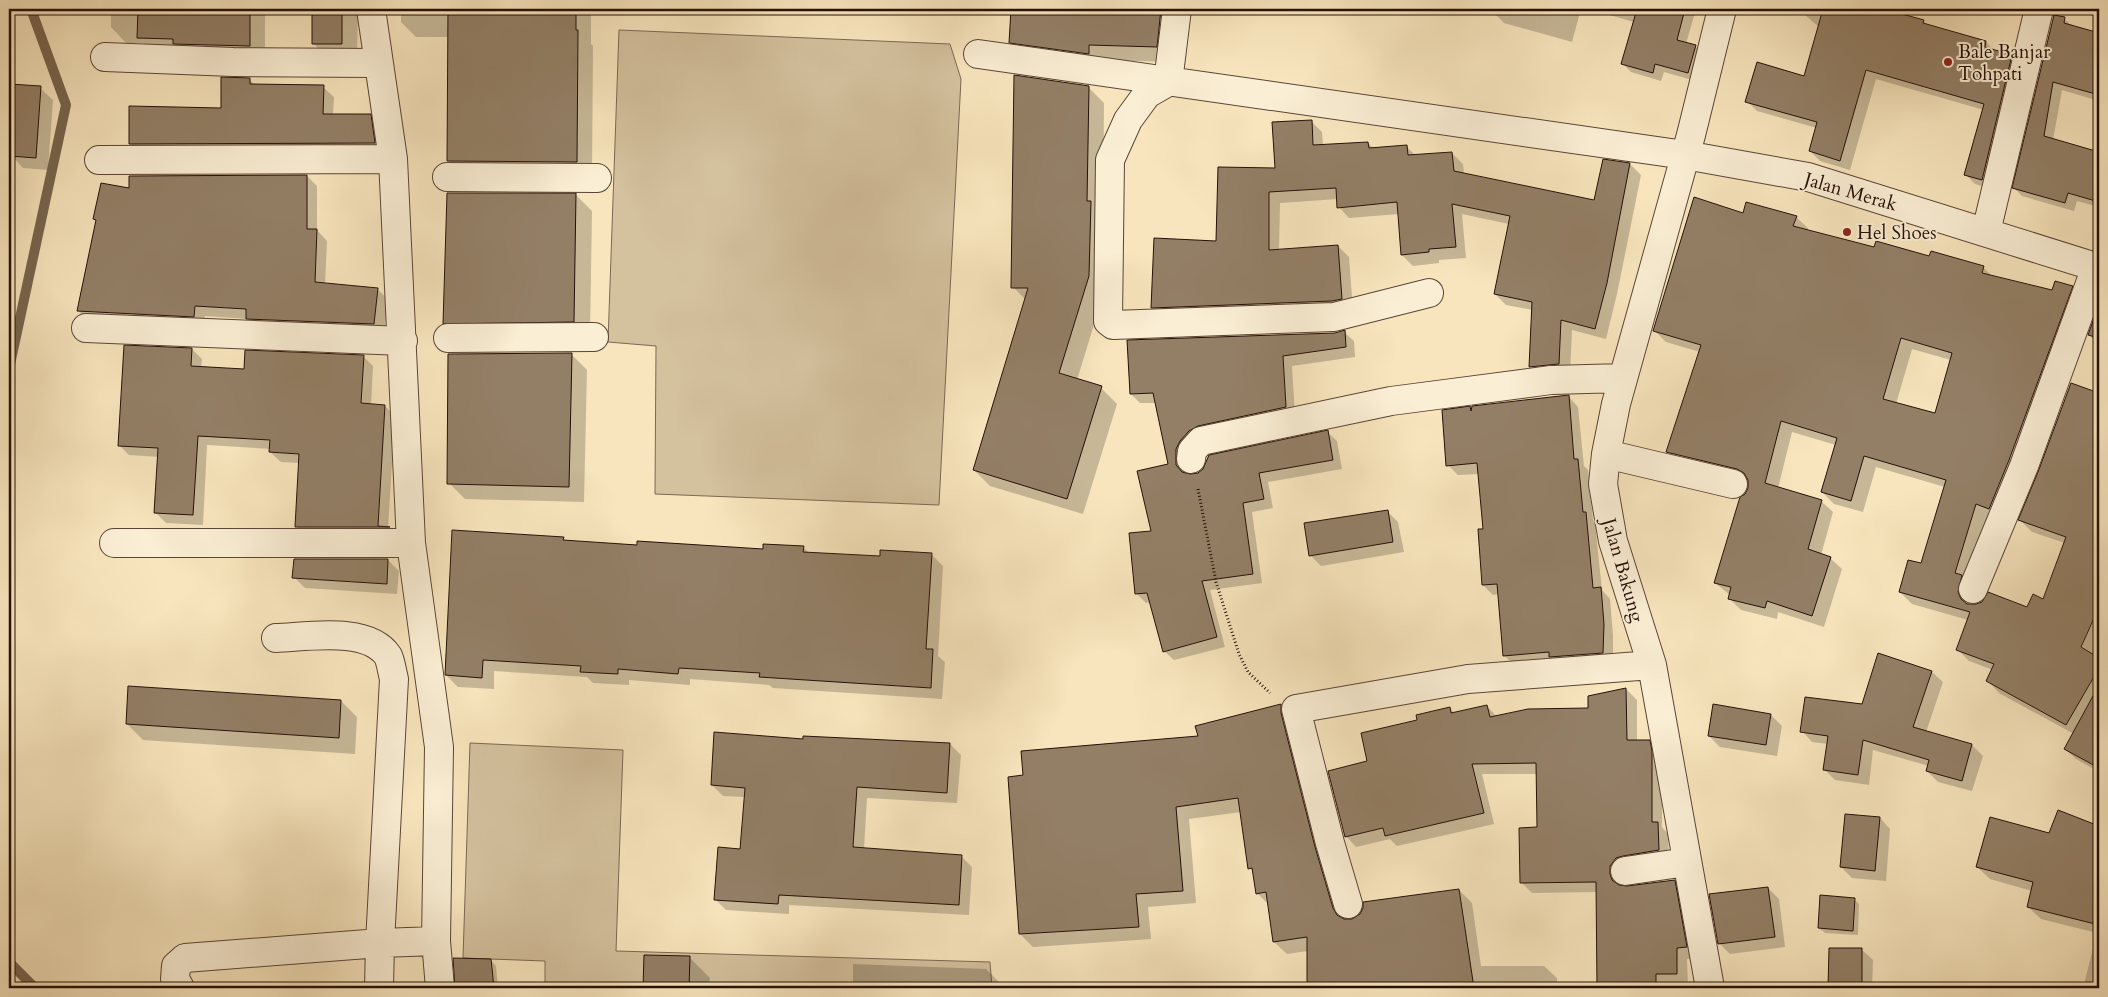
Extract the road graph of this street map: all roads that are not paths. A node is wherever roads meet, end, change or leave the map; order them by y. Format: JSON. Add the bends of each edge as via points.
{"nodes":[{"id":1,"x":370,"y":9,"type":"edge"},
{"id":2,"x":1177,"y":9,"type":"edge"},
{"id":3,"x":1722,"y":9,"type":"edge"},
{"id":4,"x":2039,"y":9,"type":"edge"},
{"id":5,"x":978,"y":54,"type":"dead end"},
{"id":6,"x":105,"y":57,"type":"dead end"},
{"id":7,"x":377,"y":63,"type":"junction"},
{"id":8,"x":1168,"y":82,"type":"junction"},
{"id":9,"x":1685,"y":155,"type":"junction"},
{"id":10,"x":393,"y":159,"type":"junction"},
{"id":11,"x":99,"y":160,"type":"dead end"},
{"id":12,"x":447,"y":177,"type":"dead end"},
{"id":13,"x":597,"y":178,"type":"dead end"},
{"id":14,"x":1986,"y":232,"type":"junction"},
{"id":15,"x":2097,"y":267,"type":"edge"},
{"id":16,"x":1429,"y":293,"type":"dead end"},
{"id":17,"x":86,"y":328,"type":"dead end"},
{"id":18,"x":594,"y":337,"type":"dead end"},
{"id":19,"x":448,"y":338,"type":"dead end"},
{"id":20,"x":403,"y":341,"type":"junction"},
{"id":21,"x":1623,"y":378,"type":"junction"},
{"id":22,"x":1606,"y":454,"type":"junction"},
{"id":23,"x":1191,"y":459,"type":"road end"},
{"id":24,"x":1733,"y":484,"type":"dead end"},
{"id":25,"x":114,"y":543,"type":"dead end"},
{"id":26,"x":411,"y":543,"type":"junction"},
{"id":27,"x":1973,"y":589,"type":"dead end"},
{"id":28,"x":276,"y":638,"type":"dead end"},
{"id":29,"x":1652,"y":665,"type":"junction"},
{"id":30,"x":1687,"y":862,"type":"junction"},
{"id":31,"x":1625,"y":871,"type":"dead end"},
{"id":32,"x":1348,"y":904,"type":"dead end"},
{"id":33,"x":436,"y":941,"type":"junction"},
{"id":34,"x":380,"y":943,"type":"junction"},
{"id":35,"x":180,"y":988,"type":"edge"},
{"id":36,"x":379,"y":988,"type":"edge"},
{"id":37,"x":440,"y":988,"type":"edge"},
{"id":38,"x":1710,"y":988,"type":"edge"}],
"edges":[{"from":1,"to":7,"type":"street"},
{"from":2,"to":8,"type":"street"},
{"from":3,"to":9,"type":"street","name":"Jalan Bakung"},
{"from":4,"to":14,"type":"street"},
{"from":5,"to":8,"type":"street","name":"Jalan Merak"},
{"from":6,"to":7,"type":"street"},
{"from":7,"to":10,"type":"street"},
{"from":8,"to":9,"type":"street","name":"Jalan Merak"},
{"from":8,"to":16,"type":"street","via":[[1147,94],[1128,120],[1110,160],[1108,321],[1113,326],[1334,317]]},
{"from":9,"to":14,"type":"street","name":"Jalan Merak","via":[[1808,178]]},
{"from":9,"to":21,"type":"street","name":"Jalan Bakung"},
{"from":10,"to":11,"type":"street"},
{"from":10,"to":20,"type":"street"},
{"from":12,"to":13,"type":"street"},
{"from":14,"to":15,"type":"street","name":"Jalan Merak"},
{"from":15,"to":27,"type":"street","via":[[2024,466]]},
{"from":17,"to":20,"type":"street"},
{"from":18,"to":19,"type":"street"},
{"from":20,"to":26,"type":"street"},
{"from":21,"to":22,"type":"street","name":"Jalan Bakung"},
{"from":21,"to":23,"type":"street","via":[[1543,380],[1391,401],[1201,441],[1192,451]]},
{"from":22,"to":24,"type":"street"},
{"from":22,"to":29,"type":"street","name":"Jalan Bakung","via":[[1605,507]]},
{"from":25,"to":26,"type":"street"},
{"from":26,"to":33,"type":"street","via":[[439,747]]},
{"from":28,"to":34,"type":"street","via":[[347,635],[374,643],[388,656],[394,679]]},
{"from":29,"to":30,"type":"street","name":"Jalan Bakung"},
{"from":29,"to":32,"type":"street","via":[[1468,679],[1296,709]]},
{"from":30,"to":31,"type":"street"},
{"from":30,"to":38,"type":"street","name":"Jalan Bakung"},
{"from":33,"to":34,"type":"street"},
{"from":33,"to":37,"type":"street"},
{"from":34,"to":35,"type":"street","via":[[185,958],[176,966],[175,979]]},
{"from":34,"to":36,"type":"street"}]}
